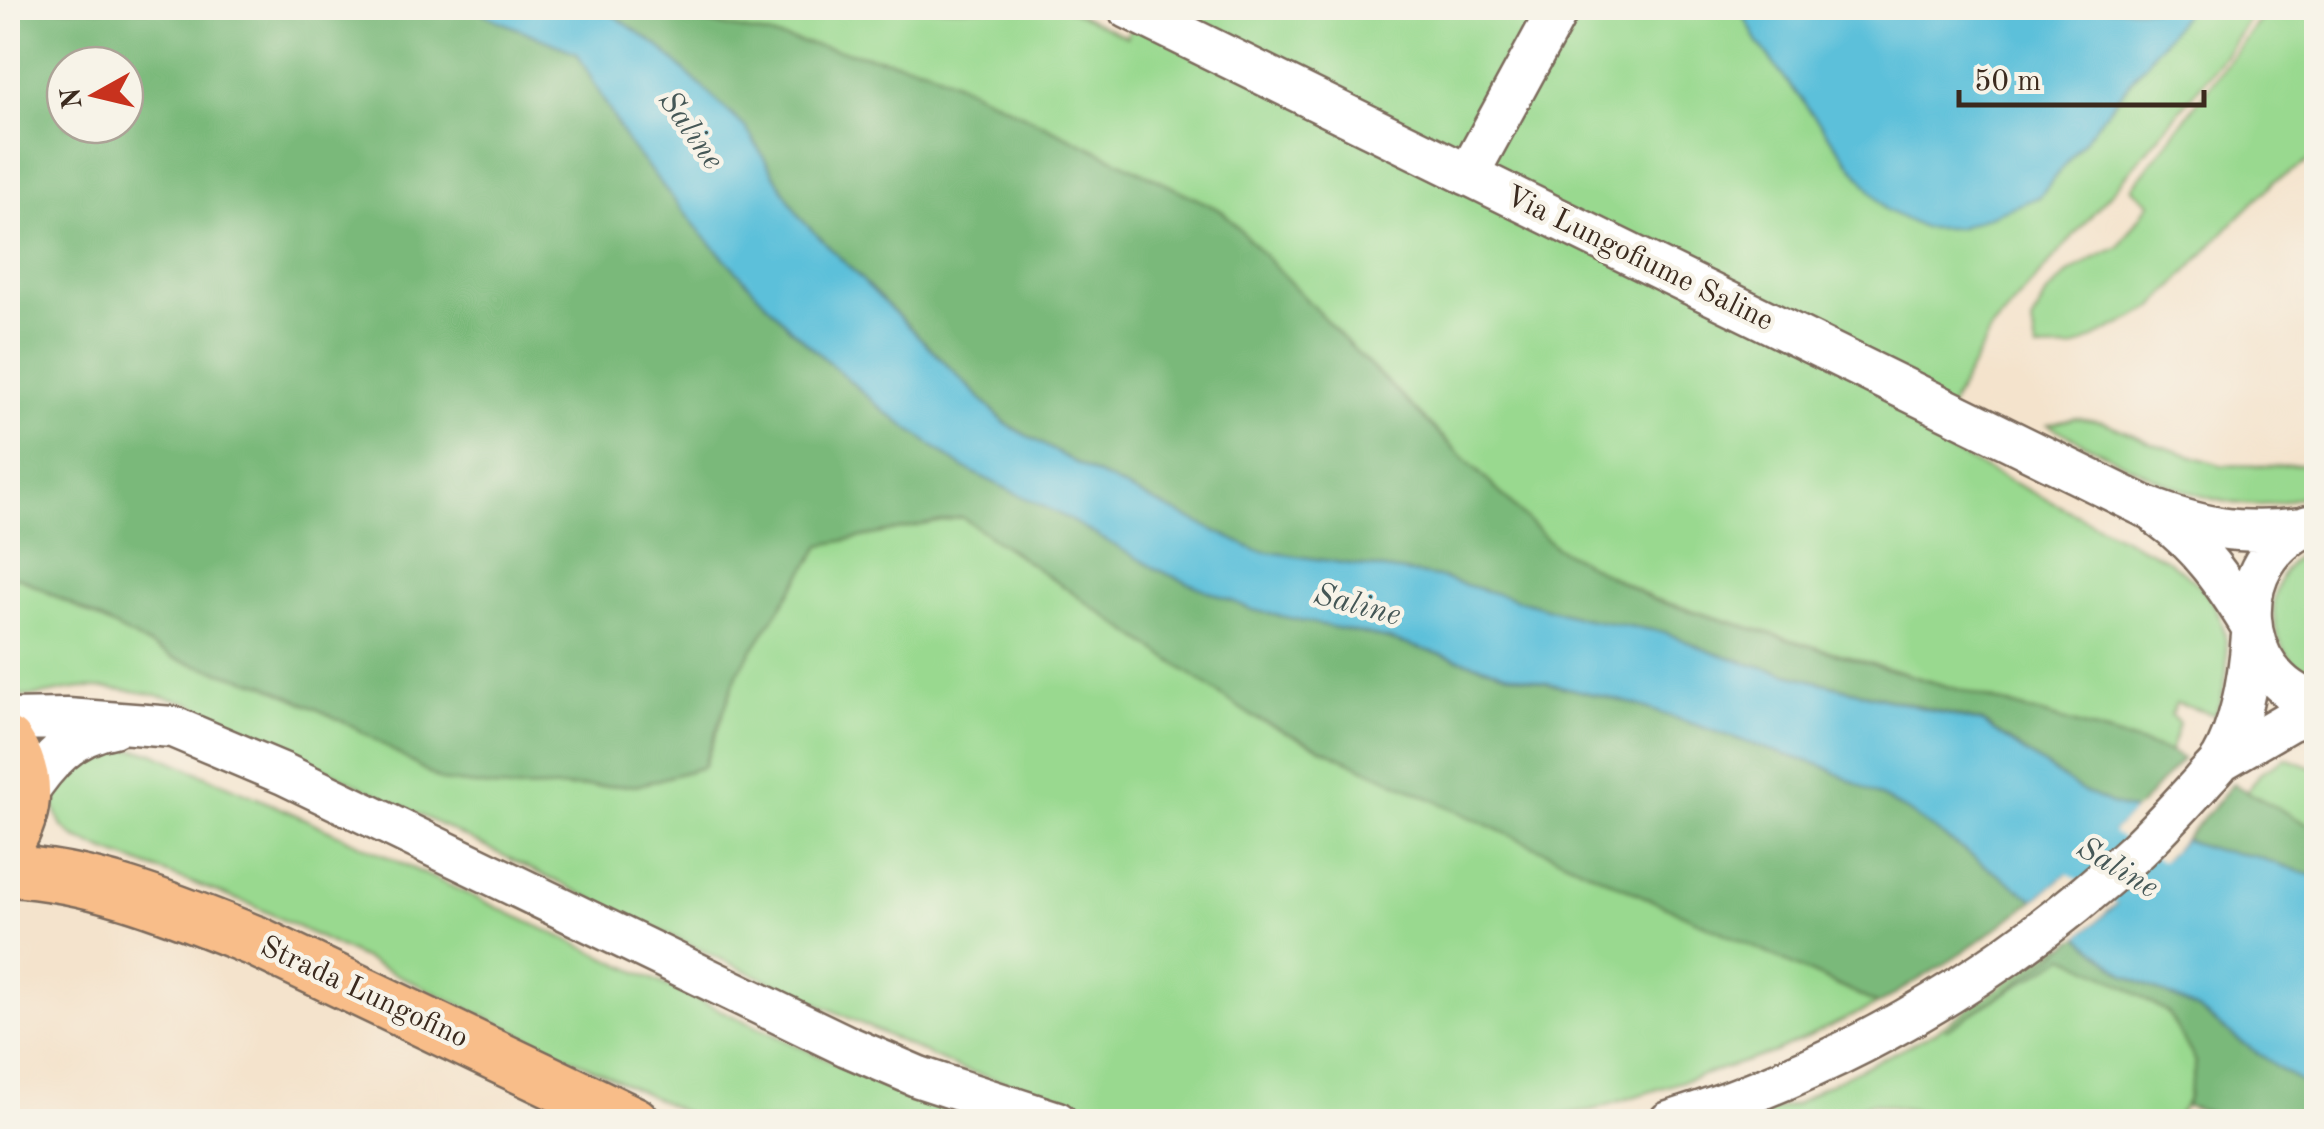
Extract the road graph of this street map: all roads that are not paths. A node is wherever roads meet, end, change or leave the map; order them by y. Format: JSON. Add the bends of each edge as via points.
{"nodes":[{"id":1,"x":1559,"y":8,"type":"edge"},
{"id":2,"x":1133,"y":9,"type":"edge"},
{"id":3,"x":1468,"y":175,"type":"junction"},
{"id":4,"x":2144,"y":506,"type":"junction"},
{"id":5,"x":2309,"y":525,"type":"edge"},
{"id":6,"x":2251,"y":630,"type":"junction"},
{"id":7,"x":2316,"y":702,"type":"edge"},
{"id":8,"x":2316,"y":711,"type":"edge"},
{"id":9,"x":8,"y":720,"type":"edge"},
{"id":10,"x":143,"y":725,"type":"junction"},
{"id":11,"x":8,"y":744,"type":"edge"},
{"id":12,"x":2234,"y":748,"type":"junction"},
{"id":13,"x":18,"y":818,"type":"edge"},
{"id":14,"x":8,"y":871,"type":"edge"},
{"id":15,"x":87,"y":881,"type":"junction"},
{"id":16,"x":634,"y":1122,"type":"edge"},
{"id":17,"x":1057,"y":1122,"type":"edge"},
{"id":18,"x":1669,"y":1122,"type":"edge"}],
"edges":[{"from":1,"to":3,"type":"street"},
{"from":2,"to":3,"type":"street","name":"Via Lungofiume Saline"},
{"from":3,"to":4,"type":"street","name":"Via Lungofiume Saline"},
{"from":4,"to":5,"type":"street","name":"Via Lungofiume Saline","via":[[2221,529]]},
{"from":4,"to":6,"type":"street","name":"Via Lungofiume Saline","via":[[2205,558]]},
{"from":5,"to":6,"type":"street","via":[[2278,545],[2260,568],[2251,595]]},
{"from":6,"to":7,"type":"street","name":"Via Lungofiume Saline","via":[[2273,675]]},
{"from":6,"to":12,"type":"street"},
{"from":8,"to":12,"type":"street"},
{"from":9,"to":10,"type":"street"},
{"from":10,"to":13,"type":"street","via":[[107,728],[58,753]]},
{"from":10,"to":17,"type":"street","via":[[172,727],[284,774],[847,1046]]},
{"from":11,"to":13,"type":"main road","name":"Strada Lungofino","via":[[24,778]]},
{"from":12,"to":18,"type":"street","via":[[2066,913],[1932,1006],[1836,1057]]},
{"from":13,"to":15,"type":"main road","name":"Strada Lungofino","via":[[58,862]]},
{"from":14,"to":15,"type":"main road","name":"Strada Lungofino"},
{"from":15,"to":16,"type":"main road","name":"Strada Lungofino","via":[[255,940]]}]}
